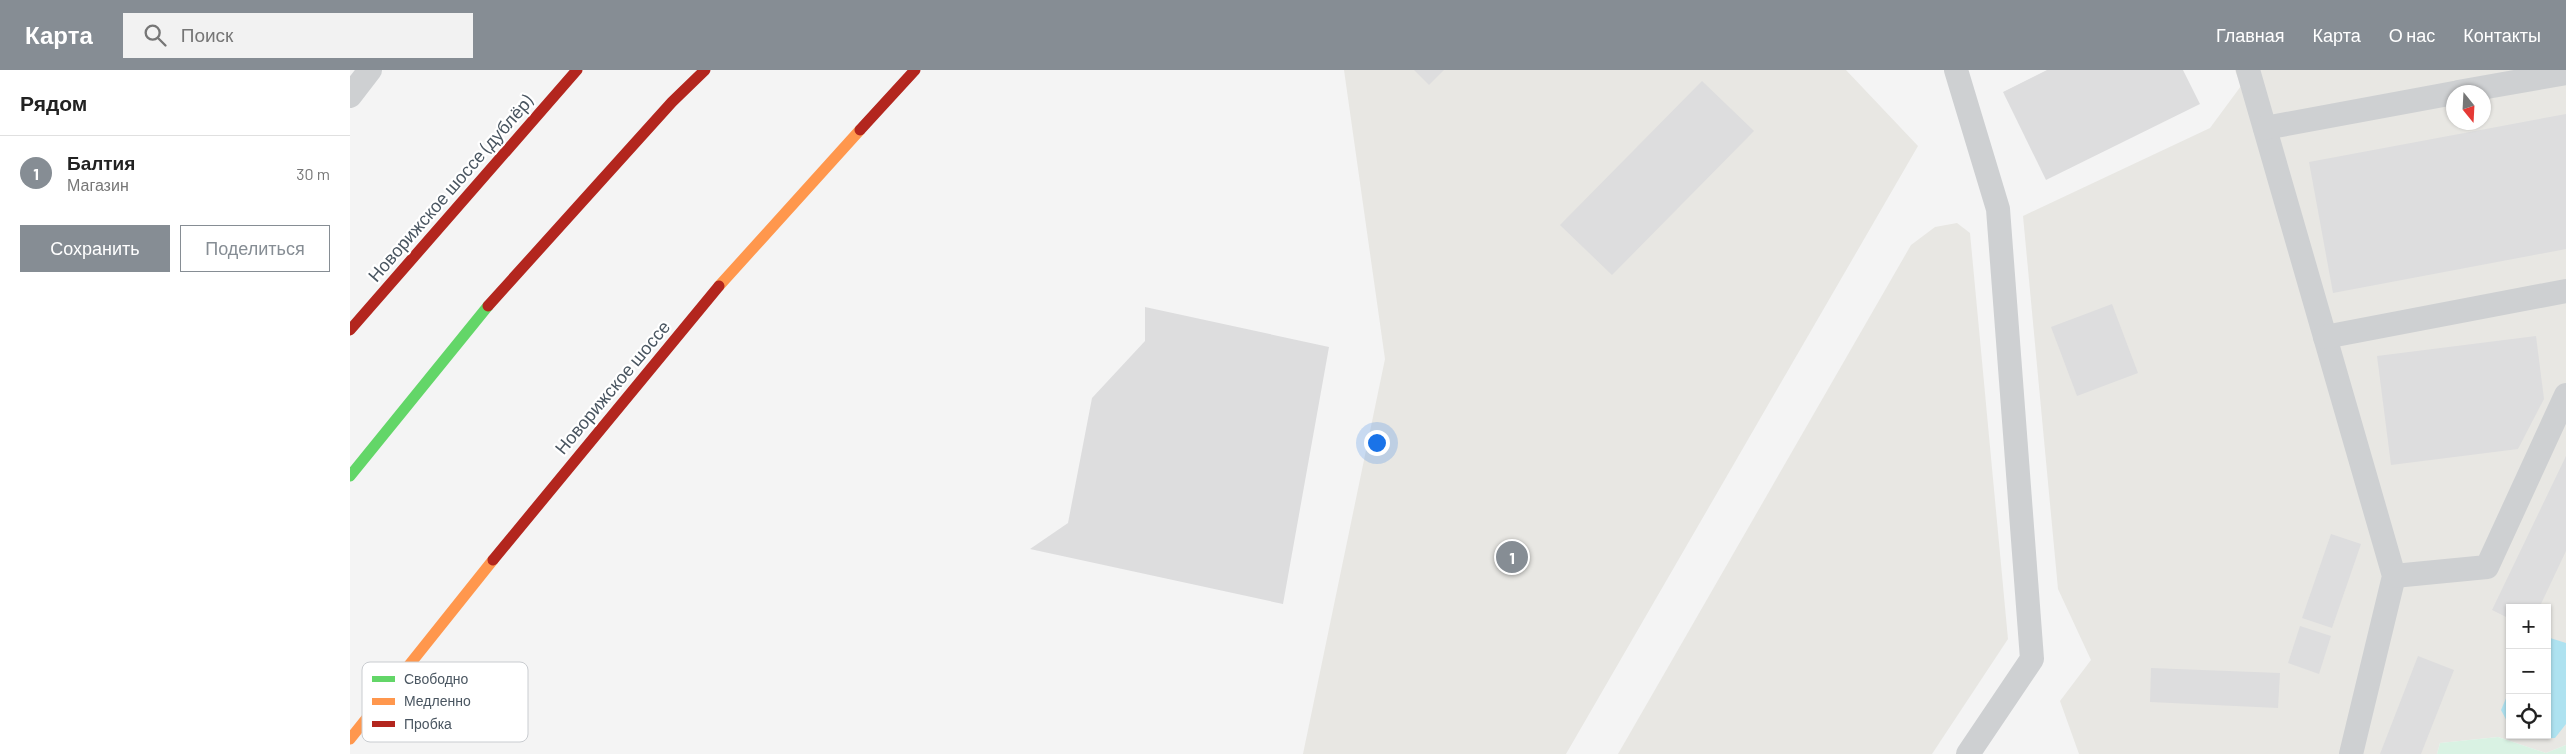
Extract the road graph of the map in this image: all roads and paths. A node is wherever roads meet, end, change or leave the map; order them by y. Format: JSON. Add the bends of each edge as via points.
{"nodes":[{"id":1,"x":370,"y":70,"type":"edge"},
{"id":2,"x":577,"y":70,"type":"edge"},
{"id":3,"x":705,"y":70,"type":"edge"},
{"id":4,"x":915,"y":70,"type":"edge"},
{"id":5,"x":1956,"y":70,"type":"edge"},
{"id":6,"x":2248,"y":70,"type":"edge"},
{"id":7,"x":2566,"y":73,"type":"edge"},
{"id":8,"x":2491,"y":86,"type":"edge"},
{"id":9,"x":2446,"y":94,"type":"edge"},
{"id":10,"x":350,"y":96,"type":"edge"},
{"id":11,"x":2265,"y":128,"type":"junction"},
{"id":12,"x":2566,"y":291,"type":"edge"},
{"id":13,"x":350,"y":330,"type":"edge"},
{"id":14,"x":2325,"y":336,"type":"junction"},
{"id":15,"x":2566,"y":394,"type":"edge"},
{"id":16,"x":350,"y":476,"type":"edge"},
{"id":17,"x":2394,"y":576,"type":"junction"},
{"id":18,"x":411,"y":662,"type":"edge"},
{"id":19,"x":362,"y":724,"type":"edge"},
{"id":20,"x":350,"y":739,"type":"edge"},
{"id":21,"x":1968,"y":754,"type":"edge"},
{"id":22,"x":2351,"y":754,"type":"edge"}],
"edges":[{"from":1,"to":10,"type":"lane"},
{"from":2,"to":13,"type":"main road","name":"Новорижское шоссе (дублёр)"},
{"from":3,"to":16,"type":"main road","via":[[672,102],[471,325]]},
{"from":4,"to":18,"type":"main road","name":"Новорижское шоссе","via":[[710,296]]},
{"from":5,"to":21,"type":"lane","via":[[1998,209],[2032,659]]},
{"from":6,"to":11,"type":"lane"},
{"from":7,"to":8,"type":"lane"},
{"from":9,"to":11,"type":"lane"},
{"from":11,"to":14,"type":"lane"},
{"from":12,"to":14,"type":"lane"},
{"from":14,"to":17,"type":"lane"},
{"from":15,"to":17,"type":"lane","via":[[2487,567]]},
{"from":17,"to":22,"type":"lane"},
{"from":19,"to":20,"type":"main road","name":"Новорижское шоссе"}]}
